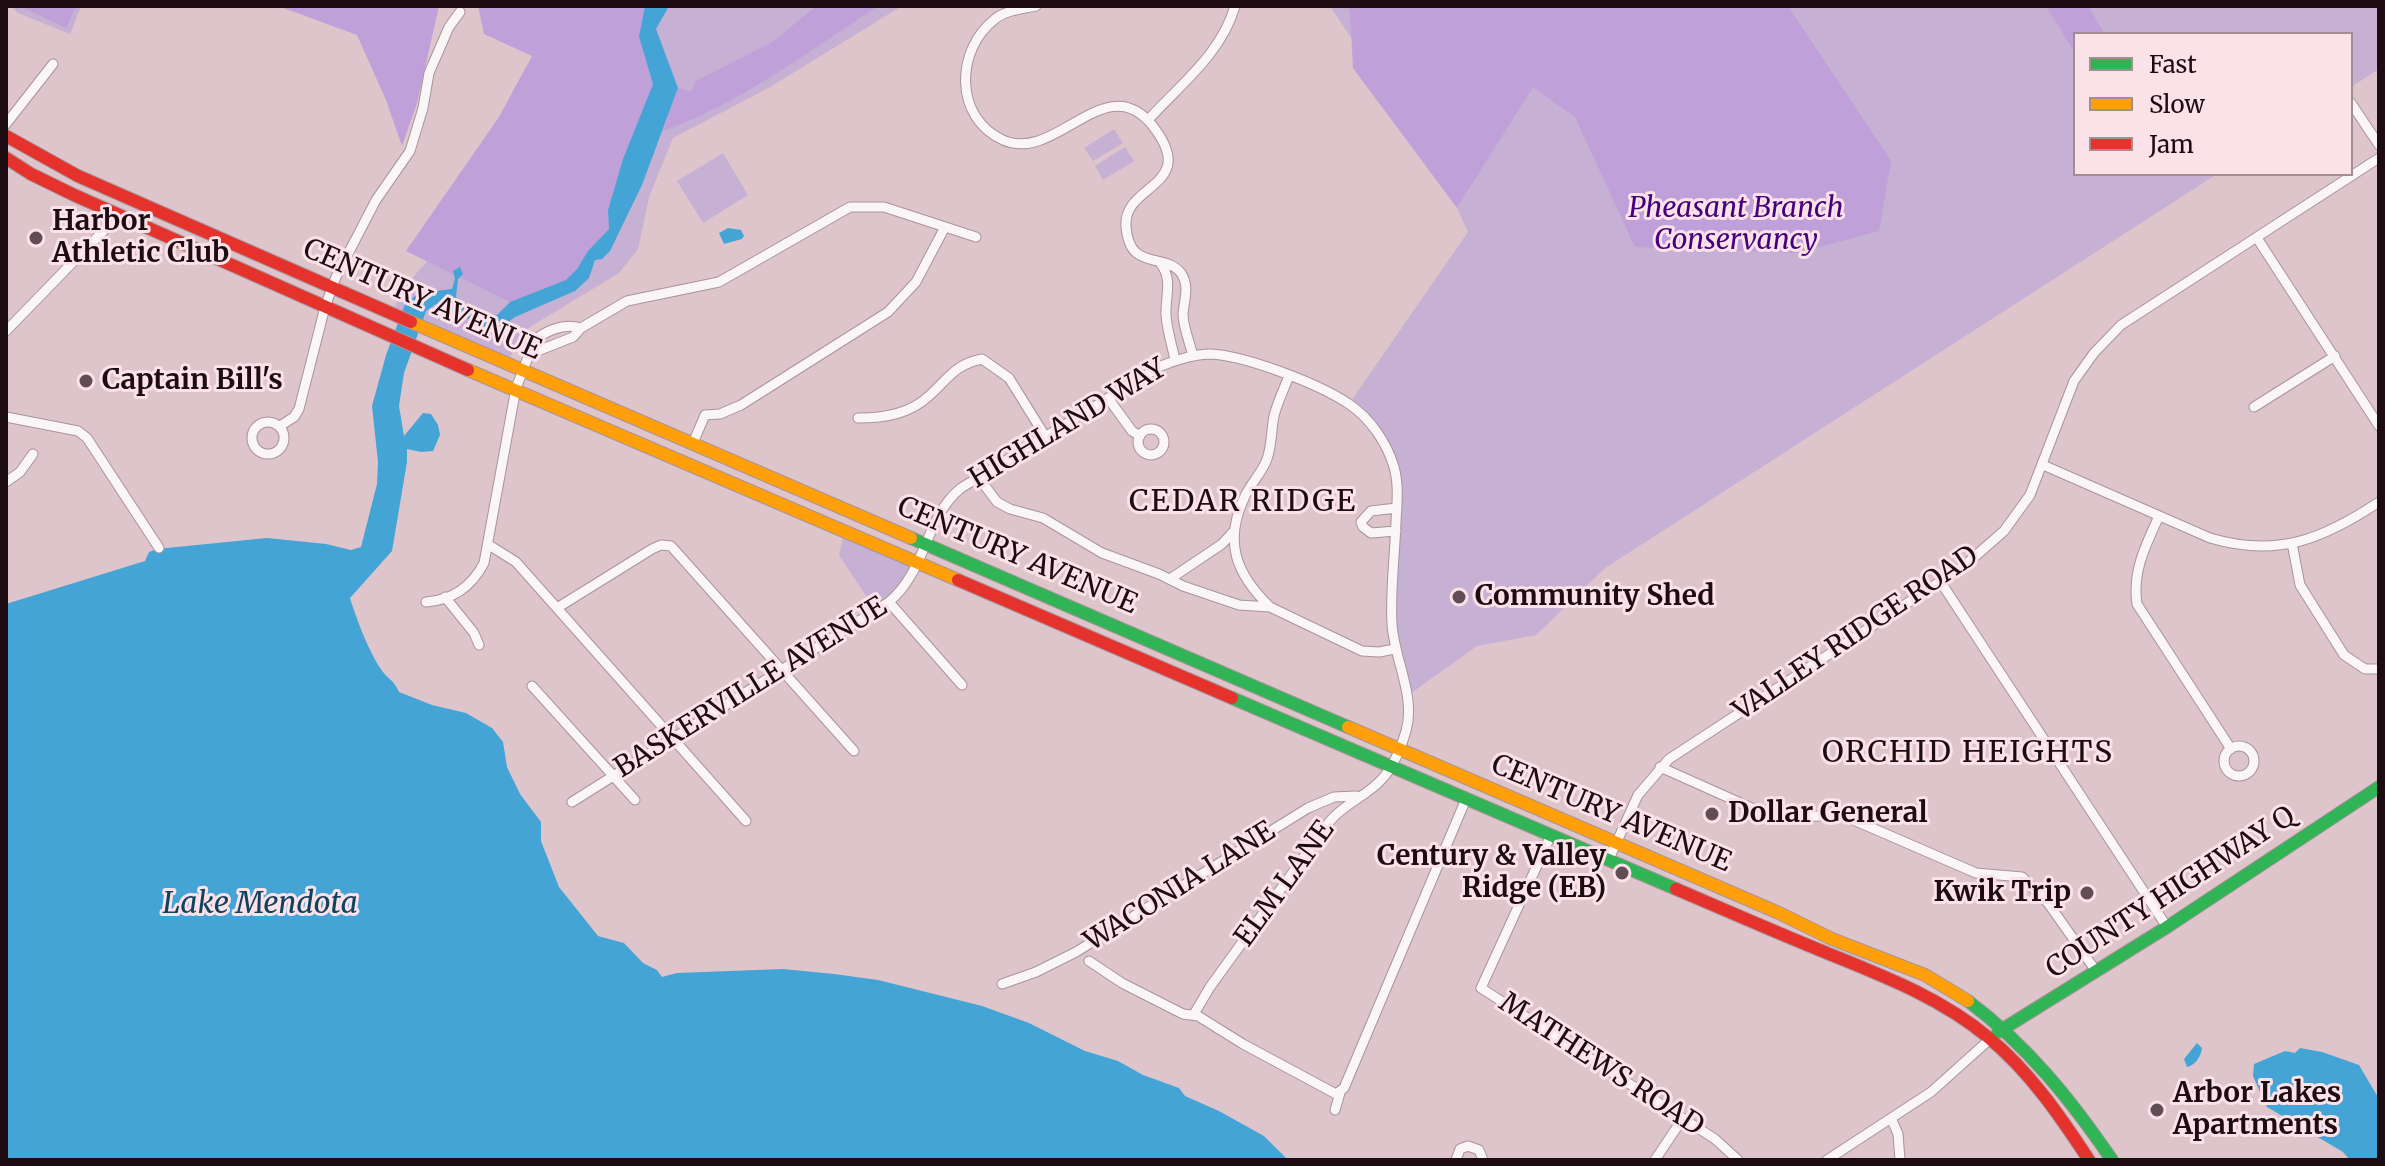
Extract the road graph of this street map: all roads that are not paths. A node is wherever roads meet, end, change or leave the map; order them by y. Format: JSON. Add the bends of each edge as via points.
{"nodes":[{"id":1,"x":1033,"y":6,"type":"edge"},
{"id":2,"x":1235,"y":6,"type":"edge"},
{"id":3,"x":460,"y":12,"type":"dead end"},
{"id":4,"x":53,"y":64,"type":"dead end"},
{"id":5,"x":2353,"y":106,"type":"edge"},
{"id":6,"x":1148,"y":120,"type":"junction"},
{"id":7,"x":6,"y":124,"type":"edge"},
{"id":8,"x":6,"y":136,"type":"edge"},
{"id":9,"x":2379,"y":145,"type":"edge"},
{"id":10,"x":6,"y":158,"type":"edge"},
{"id":11,"x":2379,"y":158,"type":"edge"},
{"id":12,"x":6,"y":170,"type":"edge"},
{"id":13,"x":31,"y":174,"type":"junction"},
{"id":14,"x":2353,"y":175,"type":"edge"},
{"id":15,"x":2352,"y":176,"type":"edge"},
{"id":16,"x":116,"y":214,"type":"junction"},
{"id":17,"x":945,"y":227,"type":"junction"},
{"id":18,"x":976,"y":237,"type":"dead end"},
{"id":19,"x":2257,"y":238,"type":"junction"},
{"id":20,"x":1161,"y":264,"type":"junction"},
{"id":21,"x":332,"y":287,"type":"junction"},
{"id":22,"x":325,"y":307,"type":"junction"},
{"id":23,"x":6,"y":331,"type":"edge"},
{"id":24,"x":1193,"y":356,"type":"junction"},
{"id":25,"x":2335,"y":356,"type":"junction"},
{"id":26,"x":1175,"y":360,"type":"junction"},
{"id":27,"x":522,"y":371,"type":"junction"},
{"id":28,"x":1289,"y":376,"type":"junction"},
{"id":29,"x":516,"y":388,"type":"junction"},
{"id":30,"x":1108,"y":398,"type":"junction"},
{"id":31,"x":2254,"y":407,"type":"dead end"},
{"id":32,"x":6,"y":417,"type":"edge"},
{"id":33,"x":858,"y":418,"type":"dead end"},
{"id":34,"x":280,"y":426,"type":"dead end"},
{"id":35,"x":2379,"y":426,"type":"edge"},
{"id":36,"x":1045,"y":436,"type":"junction"},
{"id":37,"x":1140,"y":436,"type":"dead end"},
{"id":38,"x":693,"y":443,"type":"junction"},
{"id":39,"x":33,"y":454,"type":"dead end"},
{"id":40,"x":2043,"y":465,"type":"junction"},
{"id":41,"x":979,"y":478,"type":"junction"},
{"id":42,"x":6,"y":482,"type":"edge"},
{"id":43,"x":2379,"y":502,"type":"edge"},
{"id":44,"x":1397,"y":508,"type":"junction"},
{"id":45,"x":2159,"y":516,"type":"junction"},
{"id":46,"x":1234,"y":531,"type":"junction"},
{"id":47,"x":1396,"y":531,"type":"junction"},
{"id":48,"x":928,"y":543,"type":"junction"},
{"id":49,"x":2292,"y":543,"type":"junction"},
{"id":50,"x":489,"y":545,"type":"junction"},
{"id":51,"x":159,"y":548,"type":"dead end"},
{"id":52,"x":918,"y":563,"type":"junction"},
{"id":53,"x":1170,"y":579,"type":"junction"},
{"id":54,"x":1940,"y":581,"type":"junction"},
{"id":55,"x":445,"y":597,"type":"junction"},
{"id":56,"x":426,"y":602,"type":"dead end"},
{"id":57,"x":889,"y":602,"type":"junction"},
{"id":58,"x":1270,"y":607,"type":"junction"},
{"id":59,"x":557,"y":608,"type":"junction"},
{"id":60,"x":479,"y":645,"type":"dead end"},
{"id":61,"x":1395,"y":649,"type":"junction"},
{"id":62,"x":780,"y":669,"type":"junction"},
{"id":63,"x":2379,"y":669,"type":"edge"},
{"id":64,"x":962,"y":685,"type":"dead end"},
{"id":65,"x":532,"y":686,"type":"dead end"},
{"id":66,"x":671,"y":738,"type":"junction"},
{"id":67,"x":1399,"y":749,"type":"junction"},
{"id":68,"x":2231,"y":749,"type":"dead end"},
{"id":69,"x":854,"y":751,"type":"dead end"},
{"id":70,"x":1391,"y":766,"type":"junction"},
{"id":71,"x":1660,"y":767,"type":"junction"},
{"id":72,"x":613,"y":775,"type":"junction"},
{"id":73,"x":2379,"y":787,"type":"edge"},
{"id":74,"x":1359,"y":796,"type":"junction"},
{"id":75,"x":1466,"y":799,"type":"junction"},
{"id":76,"x":635,"y":800,"type":"dead end"},
{"id":77,"x":572,"y":802,"type":"dead end"},
{"id":78,"x":746,"y":821,"type":"dead end"},
{"id":79,"x":1551,"y":835,"type":"junction"},
{"id":80,"x":1615,"y":843,"type":"junction"},
{"id":81,"x":1609,"y":859,"type":"junction"},
{"id":82,"x":2167,"y":927,"type":"junction"},
{"id":83,"x":1089,"y":961,"type":"dead end"},
{"id":84,"x":2096,"y":971,"type":"junction"},
{"id":85,"x":1002,"y":984,"type":"dead end"},
{"id":86,"x":1194,"y":1014,"type":"junction"},
{"id":87,"x":2003,"y":1029,"type":"junction"},
{"id":88,"x":1989,"y":1040,"type":"junction"},
{"id":89,"x":1340,"y":1093,"type":"junction"},
{"id":90,"x":1335,"y":1110,"type":"dead end"},
{"id":91,"x":1683,"y":1118,"type":"junction"},
{"id":92,"x":1891,"y":1118,"type":"junction"},
{"id":93,"x":1456,"y":1160,"type":"edge"},
{"id":94,"x":1483,"y":1160,"type":"edge"},
{"id":95,"x":1655,"y":1160,"type":"edge"},
{"id":96,"x":1738,"y":1160,"type":"edge"},
{"id":97,"x":1827,"y":1160,"type":"edge"},
{"id":98,"x":1900,"y":1160,"type":"edge"},
{"id":99,"x":2089,"y":1160,"type":"edge"},
{"id":100,"x":2112,"y":1160,"type":"edge"}],
"edges":[{"from":1,"to":6,"type":"street","via":[[996,17],[965,63],[971,109],[983,127],[1007,142],[1023,144],[1040,141],[1111,105],[1133,108]]},
{"from":2,"to":6,"type":"street","via":[[1224,34]]},
{"from":3,"to":21,"type":"street","via":[[429,73],[410,151],[376,200]]},
{"from":4,"to":7,"type":"street"},
{"from":5,"to":9,"type":"street"},
{"from":6,"to":20,"type":"street","via":[[1167,148],[1166,170],[1127,212],[1127,240],[1137,254]]},
{"from":8,"to":21,"type":"main road","name":"CENTURY AVENUE","via":[[78,176]]},
{"from":10,"to":13,"type":"main road","name":"CENTURY AVENUE"},
{"from":11,"to":14,"type":"street","name":"VALLEY RIDGE ROAD"},
{"from":12,"to":13,"type":"main road"},
{"from":13,"to":16,"type":"main road","name":"CENTURY AVENUE"},
{"from":15,"to":19,"type":"street","name":"VALLEY RIDGE ROAD"},
{"from":16,"to":22,"type":"main road","name":"CENTURY AVENUE"},
{"from":16,"to":23,"type":"street"},
{"from":17,"to":18,"type":"street"},
{"from":17,"to":27,"type":"street","via":[[884,207],[850,207],[719,282],[627,301],[581,328],[568,325],[545,333],[530,344]]},
{"from":17,"to":38,"type":"street","via":[[916,282],[888,312],[741,405],[705,415]]},
{"from":19,"to":25,"type":"street"},
{"from":19,"to":40,"type":"street","name":"VALLEY RIDGE ROAD","via":[[2121,325],[2094,353],[2070,391]]},
{"from":20,"to":24,"type":"street","via":[[1183,275],[1183,314]]},
{"from":20,"to":26,"type":"street"},
{"from":21,"to":22,"type":"street"},
{"from":21,"to":27,"type":"main road","name":"CENTURY AVENUE"},
{"from":22,"to":29,"type":"main road","name":"CENTURY AVENUE"},
{"from":22,"to":34,"type":"street","via":[[299,409]]},
{"from":24,"to":26,"type":"street","name":"HIGHLAND WAY"},
{"from":24,"to":28,"type":"street","name":"HIGHLAND WAY","via":[[1234,356]]},
{"from":25,"to":31,"type":"street"},
{"from":25,"to":35,"type":"street"},
{"from":26,"to":30,"type":"street","name":"HIGHLAND WAY"},
{"from":27,"to":29,"type":"street"},
{"from":27,"to":38,"type":"main road","name":"CENTURY AVENUE"},
{"from":28,"to":44,"type":"street","name":"HIGHLAND WAY","via":[[1349,404],[1370,424],[1393,465]]},
{"from":28,"to":46,"type":"street","via":[[1274,415],[1268,455]]},
{"from":29,"to":50,"type":"street"},
{"from":29,"to":52,"type":"main road","name":"CENTURY AVENUE"},
{"from":30,"to":36,"type":"street","name":"HIGHLAND WAY"},
{"from":30,"to":37,"type":"street"},
{"from":32,"to":51,"type":"street","via":[[78,431],[87,438]]},
{"from":33,"to":36,"type":"street","via":[[908,410],[959,366],[982,359],[1009,378]]},
{"from":36,"to":41,"type":"street","name":"HIGHLAND WAY"},
{"from":38,"to":48,"type":"main road","name":"CENTURY AVENUE"},
{"from":39,"to":42,"type":"street"},
{"from":40,"to":45,"type":"street"},
{"from":40,"to":54,"type":"street","name":"VALLEY RIDGE ROAD","via":[[2030,495],[2004,531]]},
{"from":41,"to":48,"type":"street","name":"HIGHLAND WAY","via":[[944,505]]},
{"from":41,"to":53,"type":"street","via":[[997,502],[1010,509],[1043,518],[1102,553]]},
{"from":43,"to":49,"type":"street","via":[[2329,532]]},
{"from":44,"to":47,"type":"street","name":"HIGHLAND WAY"},
{"from":44,"to":47,"type":"street","via":[[1371,511],[1361,522],[1371,533]]},
{"from":45,"to":49,"type":"street","via":[[2227,543]]},
{"from":45,"to":68,"type":"street","via":[[2139,562],[2137,604]]},
{"from":46,"to":53,"type":"street"},
{"from":46,"to":58,"type":"street","via":[[1241,570]]},
{"from":47,"to":61,"type":"street","name":"HIGHLAND WAY","via":[[1391,610]]},
{"from":48,"to":52,"type":"street","name":"HIGHLAND WAY"},
{"from":48,"to":67,"type":"main road","name":"CENTURY AVENUE"},
{"from":49,"to":63,"type":"street","via":[[2300,585],[2344,655],[2365,669]]},
{"from":50,"to":55,"type":"street","via":[[478,575]]},
{"from":50,"to":59,"type":"street","via":[[513,558]]},
{"from":52,"to":57,"type":"street","name":"BASKERVILLE AVENUE"},
{"from":52,"to":70,"type":"main road","name":"CENTURY AVENUE"},
{"from":53,"to":58,"type":"street","via":[[1239,605]]},
{"from":54,"to":71,"type":"street","name":"VALLEY RIDGE ROAD"},
{"from":54,"to":82,"type":"street"},
{"from":55,"to":56,"type":"street"},
{"from":55,"to":60,"type":"street"},
{"from":57,"to":62,"type":"street","name":"BASKERVILLE AVENUE"},
{"from":57,"to":64,"type":"street"},
{"from":58,"to":61,"type":"street","via":[[1362,651]]},
{"from":59,"to":62,"type":"street","via":[[667,545]]},
{"from":59,"to":66,"type":"street"},
{"from":61,"to":67,"type":"street","name":"HIGHLAND WAY","via":[[1409,710]]},
{"from":62,"to":66,"type":"street","name":"BASKERVILLE AVENUE"},
{"from":62,"to":69,"type":"street"},
{"from":65,"to":72,"type":"street"},
{"from":66,"to":72,"type":"street","name":"BASKERVILLE AVENUE"},
{"from":66,"to":78,"type":"street"},
{"from":67,"to":70,"type":"street","name":"HIGHLAND WAY"},
{"from":67,"to":80,"type":"main road","name":"CENTURY AVENUE"},
{"from":70,"to":74,"type":"street","name":"ELM LANE"},
{"from":70,"to":75,"type":"main road","name":"CENTURY AVENUE"},
{"from":71,"to":80,"type":"street","name":"VALLEY RIDGE ROAD","via":[[1638,795]]},
{"from":71,"to":84,"type":"street","via":[[1763,813],[1842,815],[1976,873],[2022,877],[2048,903]]},
{"from":72,"to":76,"type":"street"},
{"from":72,"to":77,"type":"street","name":"BASKERVILLE AVENUE"},
{"from":73,"to":82,"type":"main road","name":"COUNTY HIGHWAY Q"},
{"from":74,"to":85,"type":"street","name":"WACONIA LANE","via":[[1334,797],[1308,808],[1076,952]]},
{"from":74,"to":86,"type":"street","name":"ELM LANE","via":[[1330,821]]},
{"from":75,"to":79,"type":"main road","name":"CENTURY AVENUE"},
{"from":75,"to":89,"type":"street"},
{"from":79,"to":81,"type":"main road","name":"CENTURY AVENUE"},
{"from":79,"to":91,"type":"street","name":"MATHEWS ROAD","via":[[1481,988]]},
{"from":80,"to":81,"type":"street","name":"VALLEY RIDGE ROAD"},
{"from":80,"to":87,"type":"main road","name":"CENTURY AVENUE","via":[[1919,973]]},
{"from":81,"to":88,"type":"main road","name":"CENTURY AVENUE","via":[[1913,988]]},
{"from":82,"to":84,"type":"main road","name":"COUNTY HIGHWAY Q"},
{"from":83,"to":86,"type":"street","via":[[1183,1014]]},
{"from":84,"to":87,"type":"main road","name":"COUNTY HIGHWAY Q"},
{"from":86,"to":89,"type":"street","via":[[1331,1094]]},
{"from":87,"to":88,"type":"main road","name":"COUNTY HIGHWAY Q"},
{"from":87,"to":100,"type":"main road","name":"CENTURY AVENUE","via":[[2062,1088]]},
{"from":88,"to":92,"type":"street","via":[[1942,1084]]},
{"from":88,"to":99,"type":"main road","name":"CENTURY AVENUE","via":[[2050,1102]]},
{"from":89,"to":90,"type":"street"},
{"from":91,"to":95,"type":"street"},
{"from":91,"to":96,"type":"street","name":"MATHEWS ROAD"},
{"from":92,"to":97,"type":"street"},
{"from":92,"to":98,"type":"street","via":[[1901,1145]]},
{"from":93,"to":94,"type":"street","via":[[1460,1149],[1468,1146],[1479,1150]]}]}
